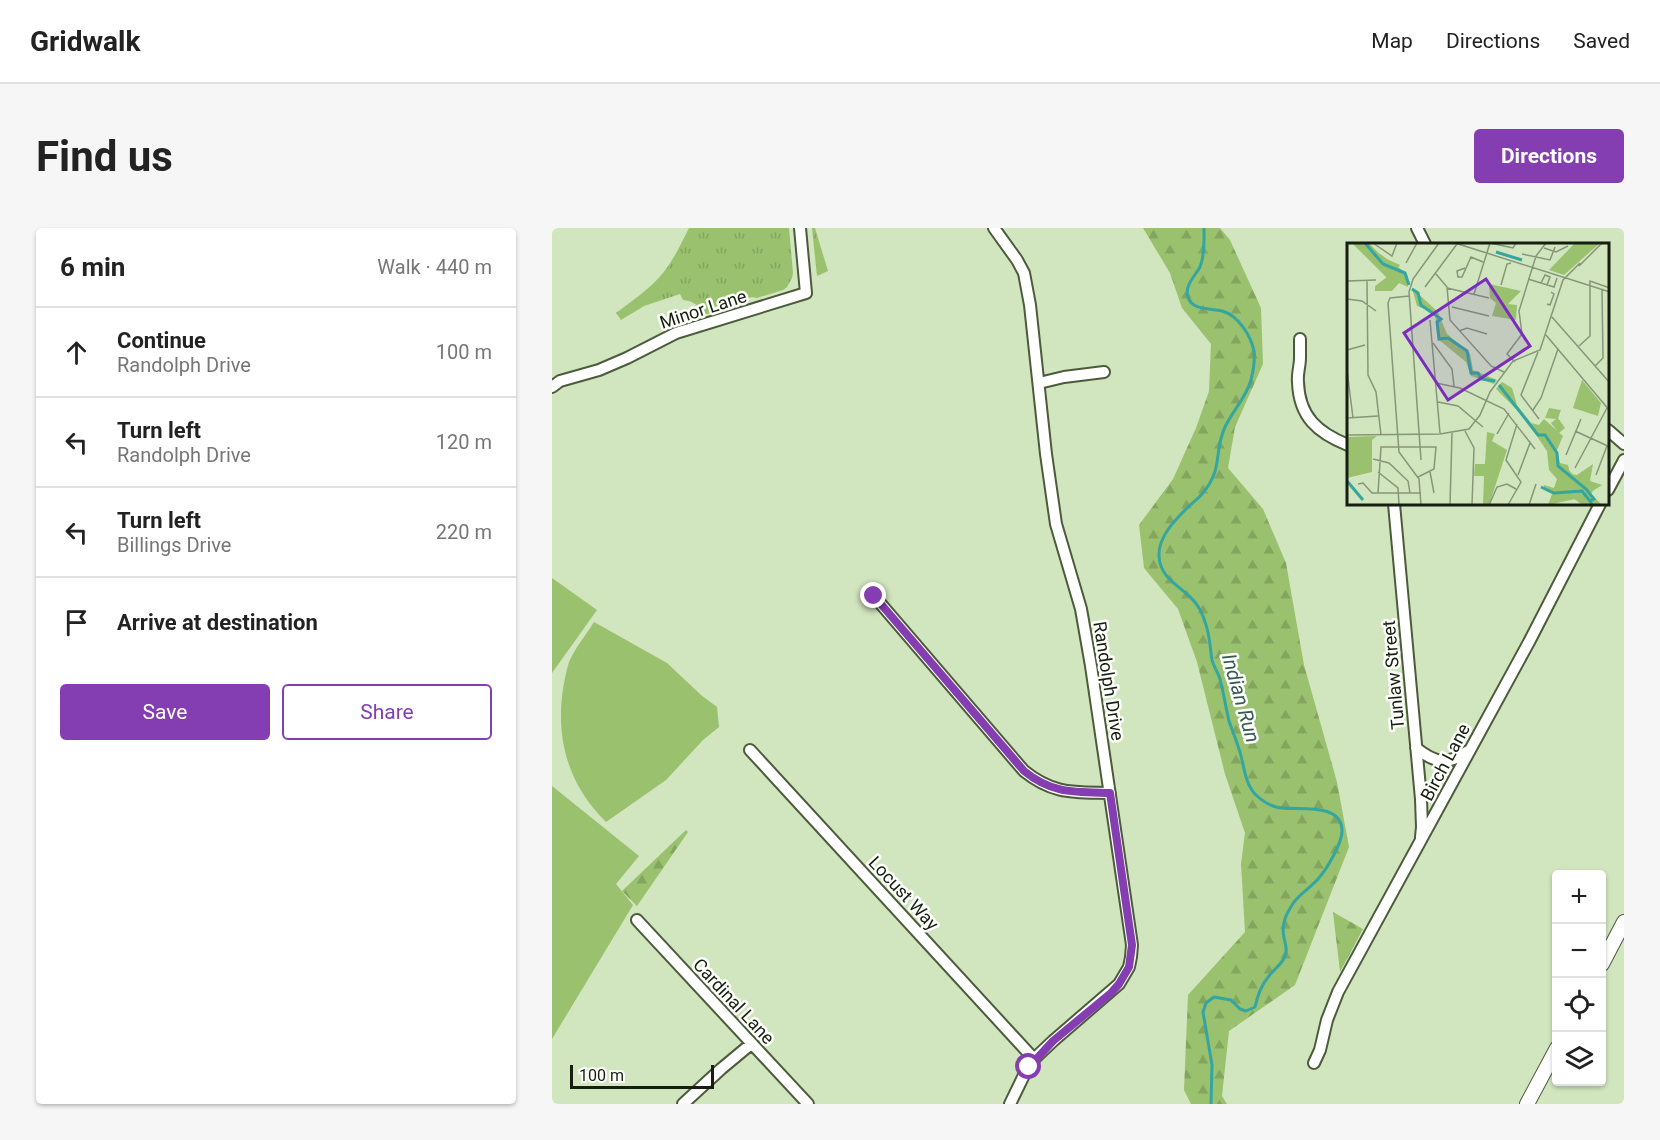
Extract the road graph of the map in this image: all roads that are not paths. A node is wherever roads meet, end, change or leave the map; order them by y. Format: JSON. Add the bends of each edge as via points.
{"nodes":[{"id":1,"x":800,"y":228,"type":"edge"},
{"id":2,"x":994,"y":228,"type":"edge"},
{"id":3,"x":1418,"y":228,"type":"edge"},
{"id":4,"x":1425,"y":243,"type":"edge"},
{"id":5,"x":1300,"y":339,"type":"dead end"},
{"id":6,"x":1104,"y":372,"type":"dead end"},
{"id":7,"x":1039,"y":383,"type":"junction"},
{"id":8,"x":552,"y":387,"type":"edge"},
{"id":9,"x":1609,"y":431,"type":"edge"},
{"id":10,"x":1624,"y":444,"type":"edge"},
{"id":11,"x":1347,"y":445,"type":"edge"},
{"id":12,"x":1624,"y":460,"type":"edge"},
{"id":13,"x":1609,"y":488,"type":"edge"},
{"id":14,"x":1394,"y":506,"type":"edge"},
{"id":15,"x":1599,"y":506,"type":"edge"},
{"id":16,"x":874,"y":596,"type":"dead end"},
{"id":17,"x":1416,"y":748,"type":"junction"},
{"id":18,"x":1470,"y":749,"type":"junction"},
{"id":19,"x":750,"y":750,"type":"dead end"},
{"id":20,"x":1110,"y":793,"type":"junction"},
{"id":21,"x":1420,"y":843,"type":"junction"},
{"id":22,"x":637,"y":920,"type":"dead end"},
{"id":23,"x":1624,"y":922,"type":"edge"},
{"id":24,"x":1606,"y":956,"type":"edge"},
{"id":25,"x":751,"y":1044,"type":"junction"},
{"id":26,"x":1552,"y":1057,"type":"edge"},
{"id":27,"x":1035,"y":1059,"type":"junction"},
{"id":28,"x":1314,"y":1064,"type":"dead end"},
{"id":29,"x":683,"y":1104,"type":"edge"},
{"id":30,"x":808,"y":1104,"type":"edge"},
{"id":31,"x":1010,"y":1104,"type":"edge"},
{"id":32,"x":1527,"y":1104,"type":"edge"}],
"edges":[{"from":1,"to":8,"type":"street","name":"Minor Lane","via":[[806,293],[676,333],[627,358]]},
{"from":2,"to":7,"type":"street","name":"Randolph Drive","via":[[1017,260],[1026,282]]},
{"from":3,"to":4,"type":"street"},
{"from":5,"to":11,"type":"street","via":[[1297,379],[1305,411],[1320,430]]},
{"from":6,"to":7,"type":"street"},
{"from":7,"to":20,"type":"street","name":"Randolph Drive","via":[[1056,524],[1081,609]]},
{"from":9,"to":10,"type":"street"},
{"from":12,"to":13,"type":"street"},
{"from":14,"to":17,"type":"street","name":"Tunlaw Street"},
{"from":15,"to":18,"type":"street","name":"Birch Lane"},
{"from":16,"to":20,"type":"street","via":[[1024,771],[1037,781],[1064,791]]},
{"from":17,"to":18,"type":"street","via":[[1434,760],[1443,761]]},
{"from":17,"to":21,"type":"street","name":"Tunlaw Street"},
{"from":18,"to":21,"type":"street","name":"Birch Lane"},
{"from":19,"to":27,"type":"street","name":"Locust Way"},
{"from":20,"to":27,"type":"street","name":"Randolph Drive","via":[[1131,934],[1129,967],[1111,993]]},
{"from":21,"to":28,"type":"street","name":"Birch Lane","via":[[1338,992]]},
{"from":22,"to":25,"type":"street","name":"Cardinal Lane"},
{"from":23,"to":24,"type":"street"},
{"from":25,"to":29,"type":"street"},
{"from":25,"to":30,"type":"street","name":"Cardinal Lane"},
{"from":26,"to":32,"type":"street"},
{"from":27,"to":31,"type":"street","name":"Randolph Drive"}]}
